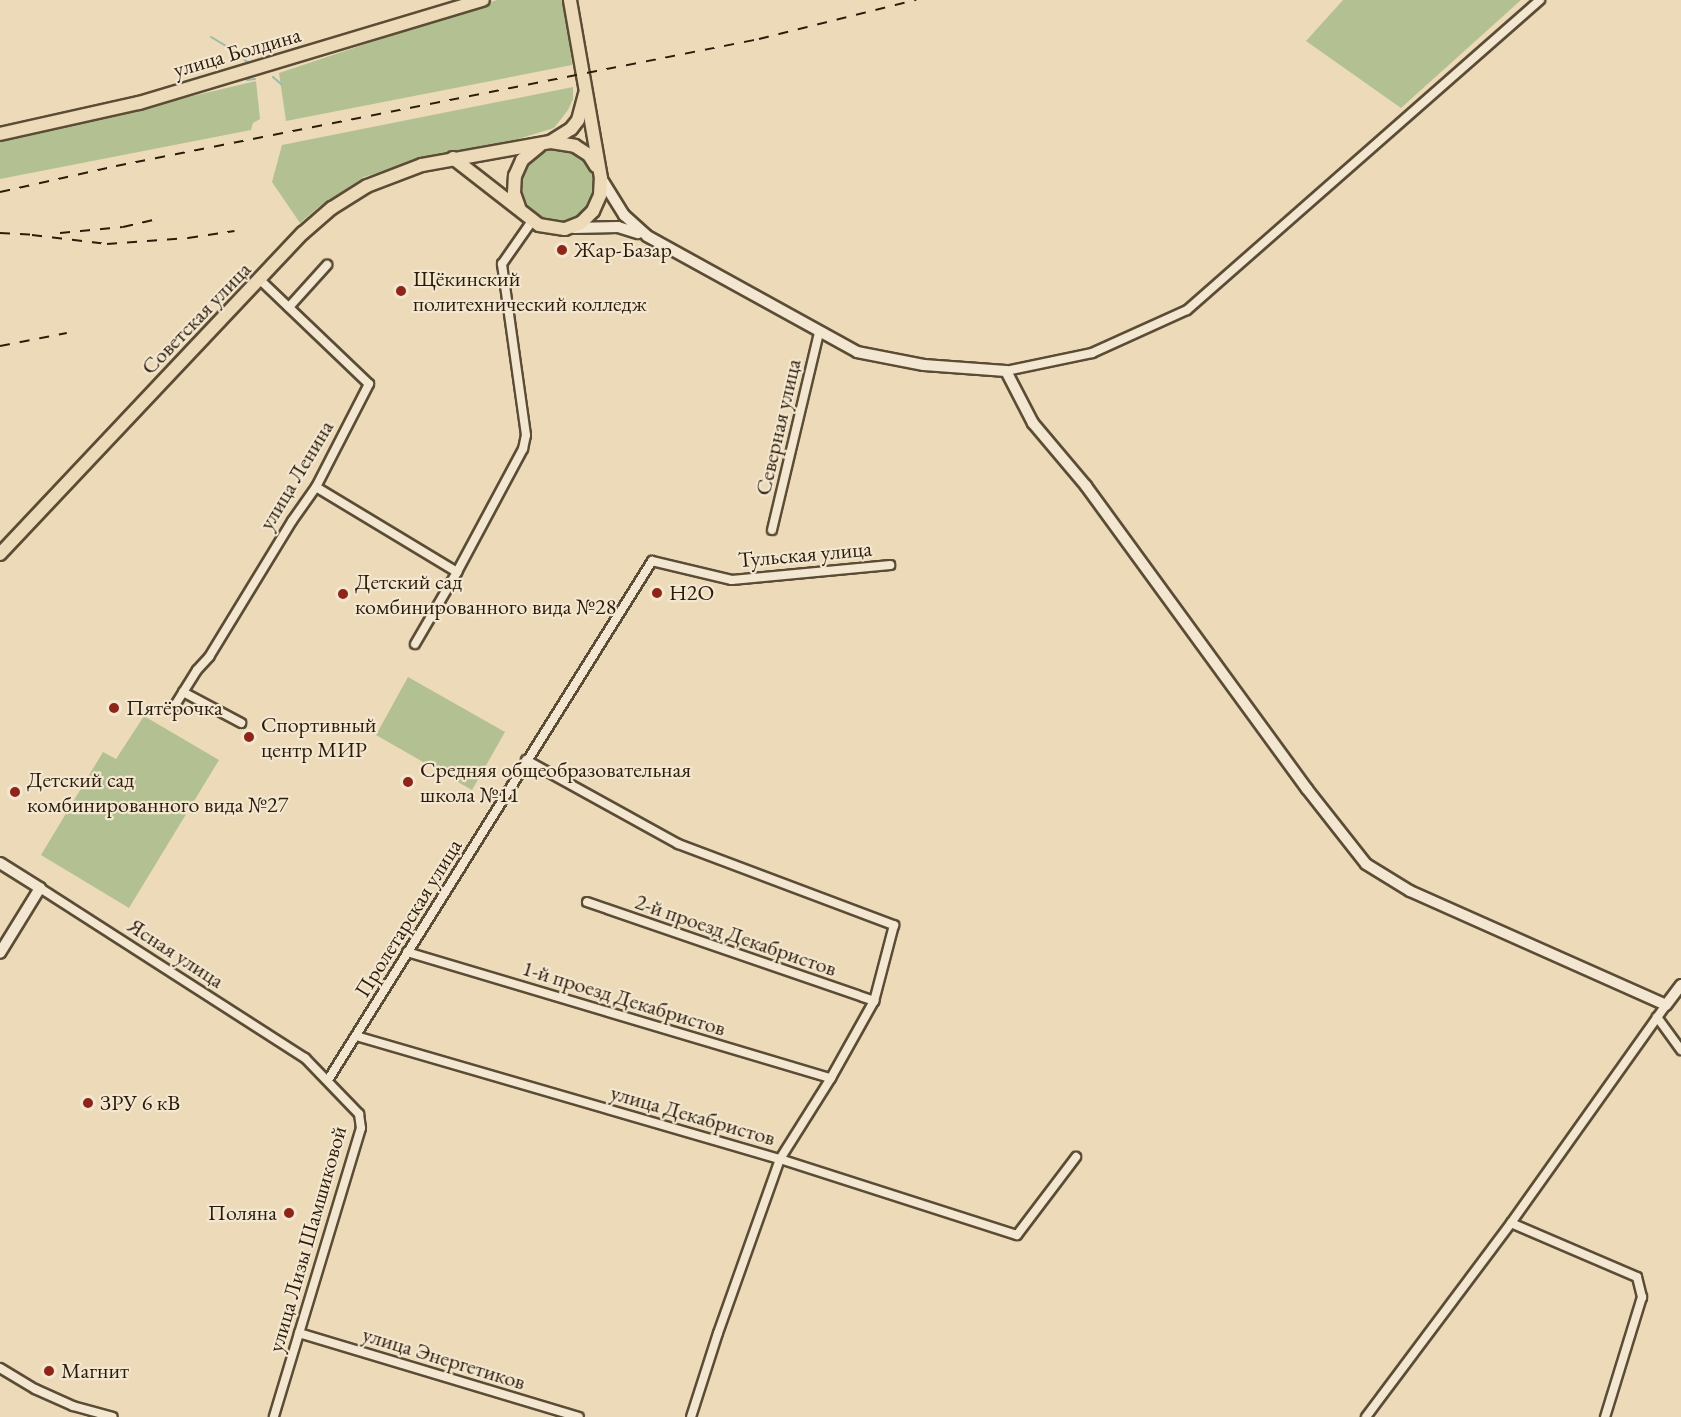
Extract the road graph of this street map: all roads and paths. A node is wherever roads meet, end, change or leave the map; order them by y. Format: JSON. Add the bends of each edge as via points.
{"nodes":[{"id":1,"x":483,"y":0,"type":"edge"},
{"id":2,"x":570,"y":0,"type":"edge"},
{"id":3,"x":1540,"y":0,"type":"edge"},
{"id":4,"x":585,"y":93,"type":"junction"},
{"id":5,"x":0,"y":134,"type":"edge"},
{"id":6,"x":546,"y":143,"type":"junction"},
{"id":7,"x":453,"y":158,"type":"junction"},
{"id":8,"x":599,"y":174,"type":"junction"},
{"id":9,"x":529,"y":218,"type":"junction"},
{"id":10,"x":565,"y":229,"type":"junction"},
{"id":11,"x":647,"y":236,"type":"junction"},
{"id":12,"x":327,"y":265,"type":"dead end"},
{"id":13,"x":260,"y":280,"type":"junction"},
{"id":14,"x":289,"y":307,"type":"junction"},
{"id":15,"x":819,"y":333,"type":"junction"},
{"id":16,"x":1006,"y":371,"type":"junction"},
{"id":17,"x":316,"y":488,"type":"junction"},
{"id":18,"x":772,"y":530,"type":"dead end"},
{"id":19,"x":0,"y":554,"type":"edge"},
{"id":20,"x":652,"y":561,"type":"joint"},
{"id":21,"x":890,"y":565,"type":"dead end"},
{"id":22,"x":458,"y":572,"type":"junction"},
{"id":23,"x":415,"y":644,"type":"dead end"},
{"id":24,"x":183,"y":692,"type":"junction"},
{"id":25,"x":172,"y":710,"type":"dead end"},
{"id":26,"x":241,"y":723,"type":"dead end"},
{"id":27,"x":526,"y":760,"type":"junction"},
{"id":28,"x":0,"y":862,"type":"edge"},
{"id":29,"x":40,"y":888,"type":"junction"},
{"id":30,"x":587,"y":902,"type":"dead end"},
{"id":31,"x":407,"y":952,"type":"junction"},
{"id":32,"x":0,"y":953,"type":"edge"},
{"id":33,"x":1681,"y":985,"type":"edge"},
{"id":34,"x":874,"y":1001,"type":"junction"},
{"id":35,"x":1666,"y":1005,"type":"junction"},
{"id":36,"x":1657,"y":1017,"type":"junction"},
{"id":37,"x":356,"y":1036,"type":"junction"},
{"id":38,"x":1681,"y":1050,"type":"edge"},
{"id":39,"x":831,"y":1078,"type":"junction"},
{"id":40,"x":328,"y":1080,"type":"junction"},
{"id":41,"x":1076,"y":1157,"type":"dead end"},
{"id":42,"x":780,"y":1159,"type":"junction"},
{"id":43,"x":1511,"y":1223,"type":"junction"},
{"id":44,"x":299,"y":1333,"type":"junction"},
{"id":45,"x":0,"y":1368,"type":"edge"},
{"id":46,"x":113,"y":1417,"type":"edge"},
{"id":47,"x":274,"y":1417,"type":"edge"},
{"id":48,"x":579,"y":1417,"type":"edge"},
{"id":49,"x":691,"y":1417,"type":"edge"},
{"id":50,"x":1366,"y":1417,"type":"edge"},
{"id":51,"x":1605,"y":1417,"type":"edge"}],
"edges":[{"from":1,"to":5,"type":"main road","name":"улица Болдина","via":[[139,103]]},
{"from":2,"to":4,"type":"main road"},
{"from":3,"to":16,"type":"street","via":[[1187,310],[1092,353]]},
{"from":4,"to":6,"type":"main road","via":[[583,111],[572,129]]},
{"from":4,"to":8,"type":"main road"},
{"from":6,"to":7,"type":"main road","name":"Советская улица"},
{"from":6,"to":8,"type":"main road","via":[[575,146],[589,156]]},
{"from":6,"to":9,"type":"main road","via":[[527,154],[515,176],[514,193]]},
{"from":7,"to":9,"type":"main road"},
{"from":7,"to":13,"type":"main road","name":"Советская улица","via":[[391,175],[332,208]]},
{"from":8,"to":10,"type":"main road","via":[[600,195],[593,211],[581,223]]},
{"from":8,"to":11,"type":"street","via":[[624,215]]},
{"from":9,"to":10,"type":"main road","via":[[548,228]]},
{"from":9,"to":22,"type":"street","via":[[502,264],[526,435],[524,449]]},
{"from":10,"to":11,"type":"street","via":[[618,227]]},
{"from":11,"to":15,"type":"street"},
{"from":12,"to":14,"type":"street"},
{"from":13,"to":14,"type":"street","name":"улица Ленина"},
{"from":13,"to":19,"type":"main road","name":"Советская улица"},
{"from":14,"to":17,"type":"street","name":"улица Ленина","via":[[369,384]]},
{"from":15,"to":16,"type":"street","via":[[857,352],[924,365]]},
{"from":15,"to":18,"type":"street","name":"Северная улица"},
{"from":16,"to":35,"type":"street","via":[[1033,423],[1086,486],[1366,864],[1410,891]]},
{"from":17,"to":22,"type":"street"},
{"from":17,"to":24,"type":"street","name":"улица Ленина"},
{"from":20,"to":21,"type":"street","name":"Тульская улица","via":[[732,580]]},
{"from":20,"to":27,"type":"street","name":"Пролетарская улица"},
{"from":22,"to":23,"type":"street"},
{"from":24,"to":25,"type":"street","name":"улица Ленина"},
{"from":24,"to":26,"type":"street"},
{"from":27,"to":31,"type":"street","name":"Пролетарская улица"},
{"from":27,"to":34,"type":"street","via":[[678,844],[894,925]]},
{"from":28,"to":29,"type":"street","name":"Ясная улица"},
{"from":29,"to":32,"type":"street"},
{"from":29,"to":40,"type":"street","name":"Ясная улица","via":[[304,1058]]},
{"from":30,"to":34,"type":"street","name":"2-й проезд Декабристов"},
{"from":31,"to":37,"type":"street","name":"Пролетарская улица"},
{"from":31,"to":39,"type":"street","name":"1-й проезд Декабристов"},
{"from":33,"to":35,"type":"street"},
{"from":34,"to":39,"type":"street"},
{"from":35,"to":36,"type":"street"},
{"from":36,"to":38,"type":"street"},
{"from":36,"to":43,"type":"street"},
{"from":37,"to":40,"type":"street","name":"Пролетарская улица"},
{"from":37,"to":42,"type":"street","name":"улица Декабристов"},
{"from":39,"to":42,"type":"street"},
{"from":40,"to":44,"type":"street","name":"улица Лизы Шамшиковой","via":[[359,1114],[361,1128]]},
{"from":41,"to":42,"type":"street","name":"улица Декабристов","via":[[1017,1235]]},
{"from":42,"to":49,"type":"street"},
{"from":43,"to":50,"type":"street"},
{"from":43,"to":51,"type":"street","via":[[1637,1277],[1642,1297]]},
{"from":44,"to":47,"type":"street","name":"улица Лизы Шамшиковой"},
{"from":44,"to":48,"type":"street","name":"улица Энергетиков"},
{"from":45,"to":46,"type":"street","via":[[73,1406]]}]}
